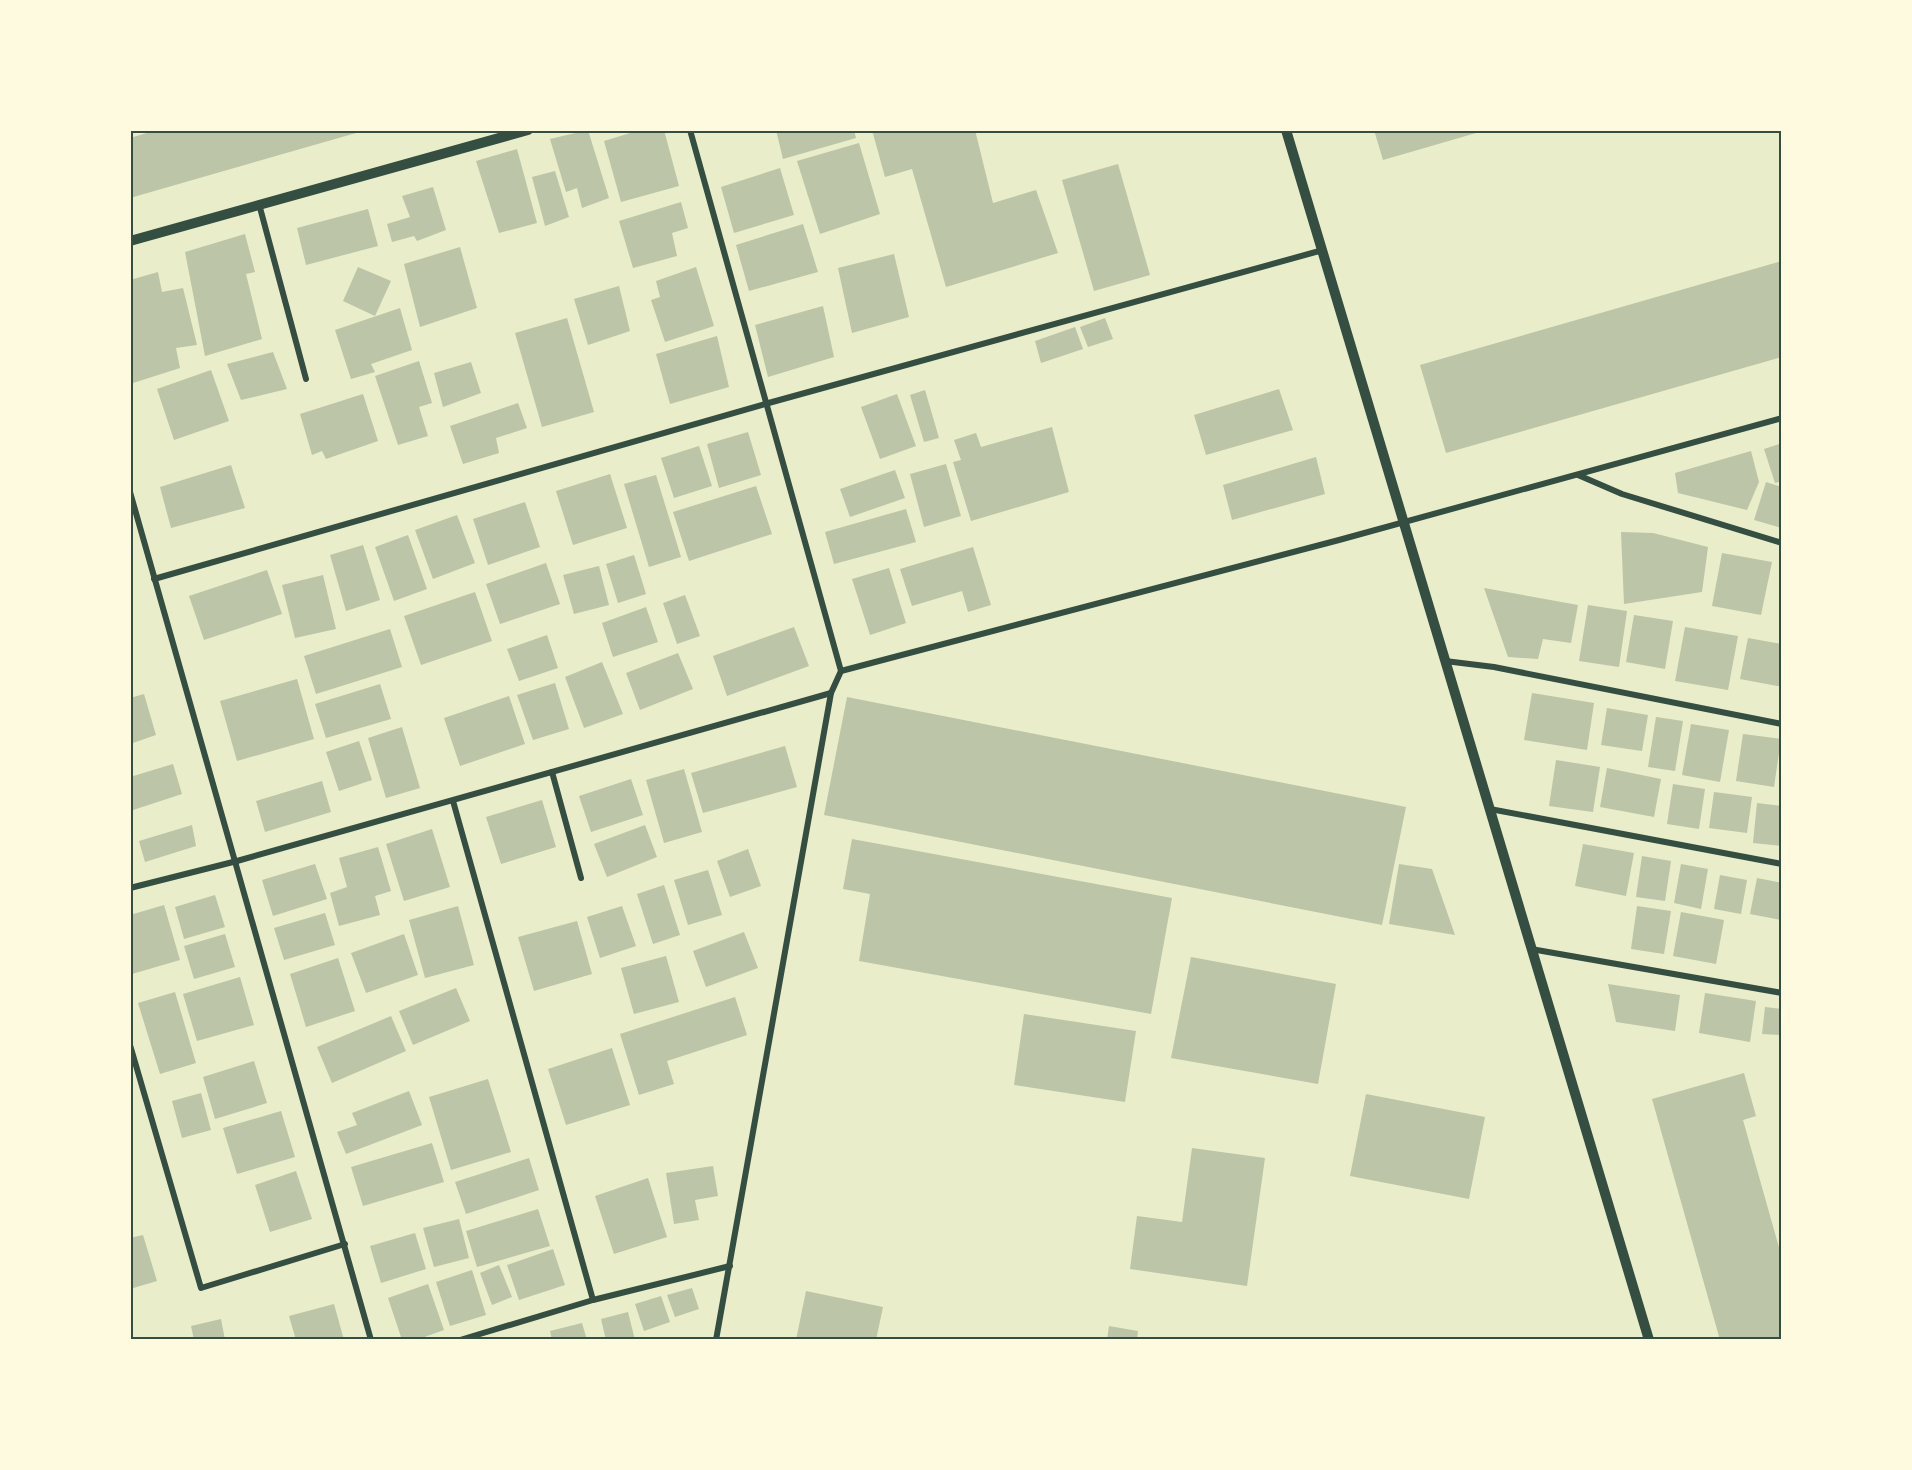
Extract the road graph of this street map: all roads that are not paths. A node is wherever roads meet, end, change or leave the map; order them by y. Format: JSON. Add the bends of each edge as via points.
{"nodes":[{"id":1,"x":528,"y":130,"type":"edge"},
{"id":2,"x":690,"y":130,"type":"edge"},
{"id":3,"x":1286,"y":130,"type":"edge"},
{"id":4,"x":259,"y":204,"type":"junction"},
{"id":5,"x":130,"y":241,"type":"edge"},
{"id":6,"x":1323,"y":250,"type":"junction"},
{"id":7,"x":306,"y":379,"type":"dead end"},
{"id":8,"x":765,"y":404,"type":"junction"},
{"id":9,"x":1782,"y":418,"type":"edge"},
{"id":10,"x":1577,"y":474,"type":"junction"},
{"id":11,"x":130,"y":492,"type":"edge"},
{"id":12,"x":1403,"y":521,"type":"junction"},
{"id":13,"x":1782,"y":543,"type":"edge"},
{"id":14,"x":154,"y":579,"type":"junction"},
{"id":15,"x":1445,"y":661,"type":"junction"},
{"id":16,"x":841,"y":671,"type":"junction"},
{"id":17,"x":831,"y":693,"type":"junction"},
{"id":18,"x":1782,"y":724,"type":"edge"},
{"id":19,"x":552,"y":772,"type":"junction"},
{"id":20,"x":453,"y":801,"type":"junction"},
{"id":21,"x":1489,"y":809,"type":"junction"},
{"id":22,"x":237,"y":861,"type":"junction"},
{"id":23,"x":1782,"y":864,"type":"edge"},
{"id":24,"x":581,"y":878,"type":"dead end"},
{"id":25,"x":130,"y":888,"type":"edge"},
{"id":26,"x":1530,"y":949,"type":"junction"},
{"id":27,"x":1782,"y":993,"type":"edge"},
{"id":28,"x":130,"y":1046,"type":"edge"},
{"id":29,"x":345,"y":1244,"type":"junction"},
{"id":30,"x":730,"y":1266,"type":"junction"},
{"id":31,"x":593,"y":1300,"type":"junction"},
{"id":32,"x":371,"y":1340,"type":"edge"},
{"id":33,"x":460,"y":1340,"type":"edge"},
{"id":34,"x":716,"y":1340,"type":"edge"},
{"id":35,"x":1649,"y":1340,"type":"edge"}],
"edges":[{"from":1,"to":4,"type":"street"},
{"from":2,"to":8,"type":"street"},
{"from":3,"to":6,"type":"street"},
{"from":4,"to":5,"type":"street"},
{"from":4,"to":7,"type":"street"},
{"from":6,"to":8,"type":"street"},
{"from":6,"to":12,"type":"street"},
{"from":8,"to":14,"type":"street"},
{"from":8,"to":16,"type":"street"},
{"from":9,"to":10,"type":"street"},
{"from":10,"to":12,"type":"street"},
{"from":10,"to":13,"type":"street","via":[[1622,494]]},
{"from":11,"to":14,"type":"street"},
{"from":12,"to":15,"type":"street"},
{"from":12,"to":16,"type":"street"},
{"from":14,"to":22,"type":"street"},
{"from":15,"to":18,"type":"street","via":[[1494,667]]},
{"from":15,"to":21,"type":"street"},
{"from":16,"to":17,"type":"street"},
{"from":17,"to":19,"type":"street"},
{"from":17,"to":30,"type":"street"},
{"from":19,"to":20,"type":"street"},
{"from":19,"to":24,"type":"street"},
{"from":20,"to":22,"type":"street"},
{"from":20,"to":31,"type":"street"},
{"from":21,"to":23,"type":"street"},
{"from":21,"to":26,"type":"street"},
{"from":22,"to":25,"type":"street"},
{"from":22,"to":29,"type":"street"},
{"from":26,"to":27,"type":"street"},
{"from":26,"to":35,"type":"street"},
{"from":28,"to":29,"type":"street","via":[[201,1288]]},
{"from":29,"to":32,"type":"street"},
{"from":30,"to":31,"type":"street"},
{"from":30,"to":34,"type":"street"},
{"from":31,"to":33,"type":"street"}]}
